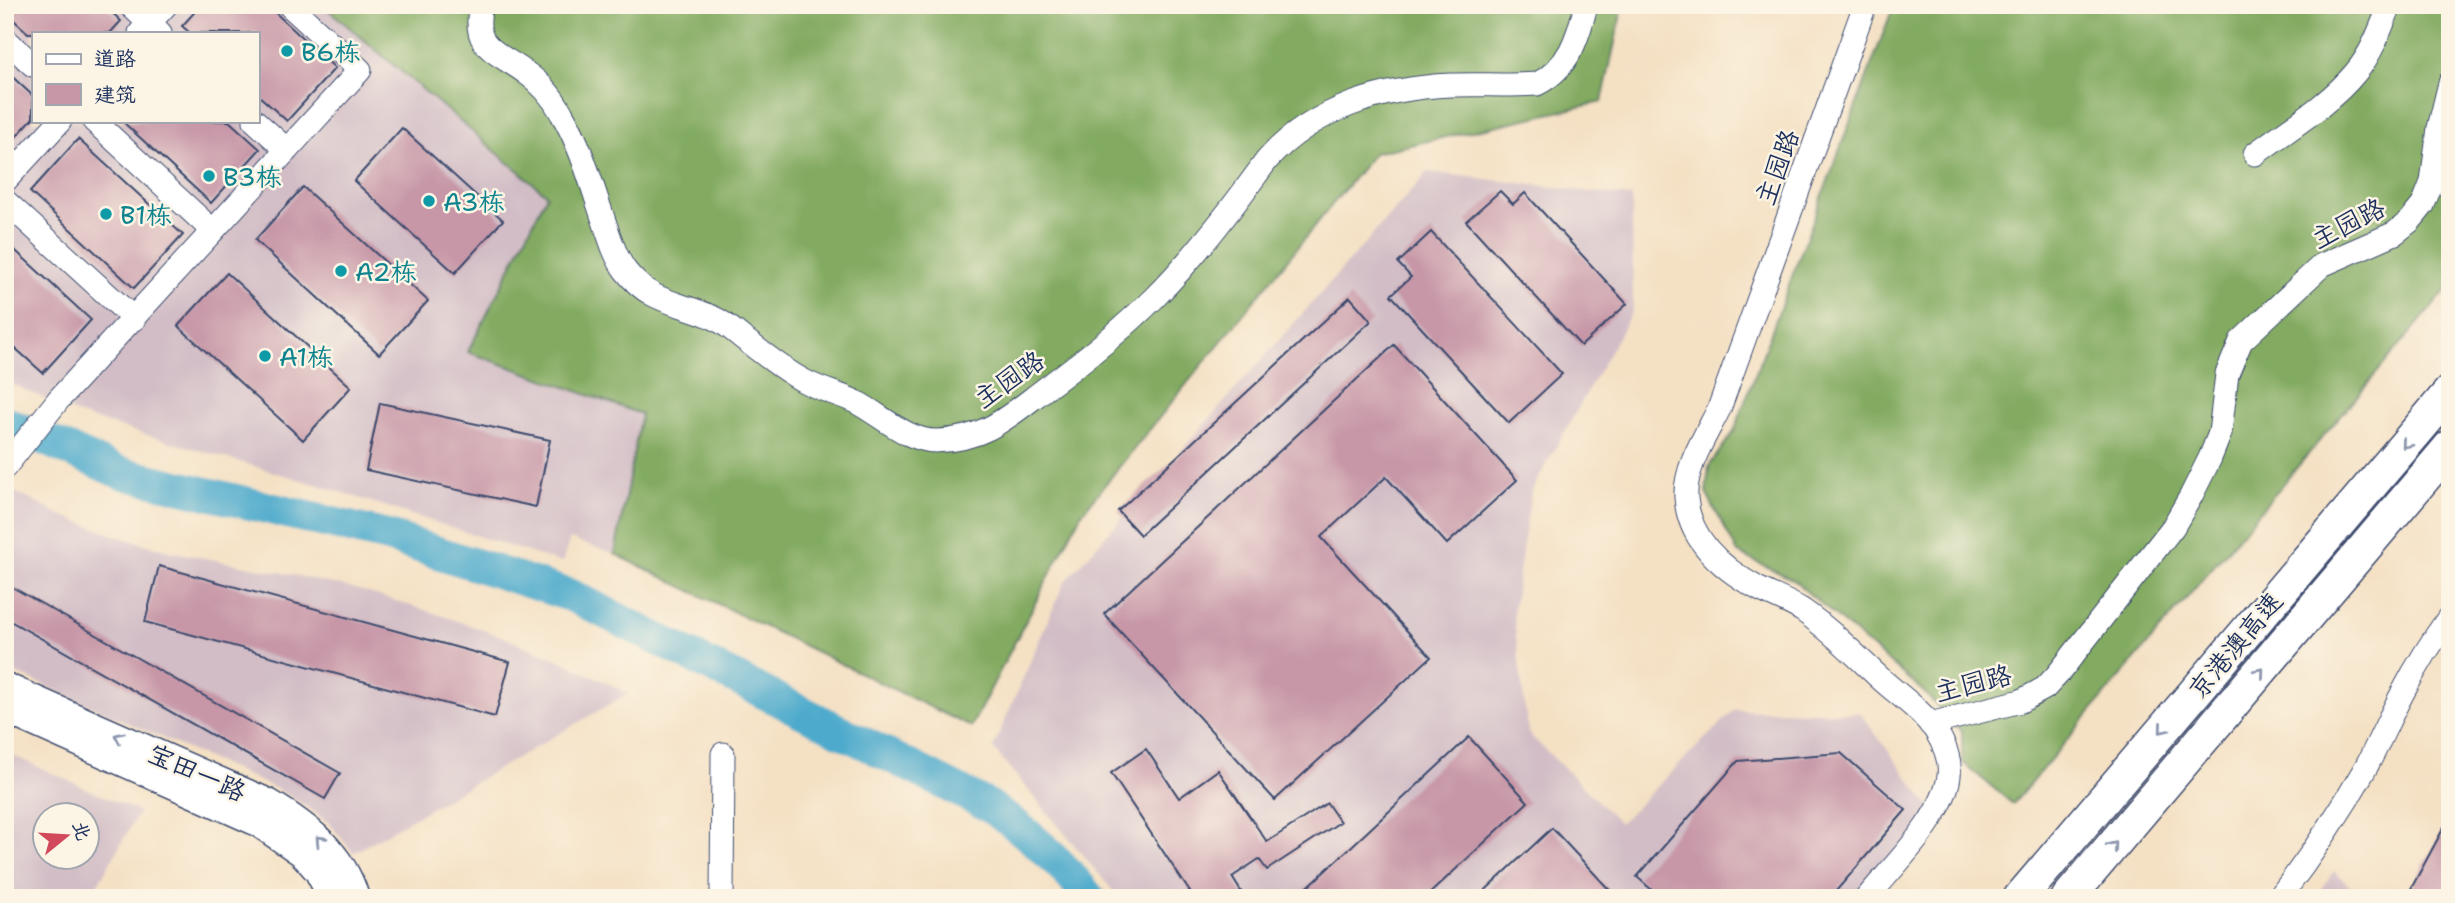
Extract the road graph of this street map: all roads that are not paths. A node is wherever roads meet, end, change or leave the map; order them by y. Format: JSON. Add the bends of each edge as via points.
{"nodes":[{"id":1,"x":130,"y":5,"type":"edge"},
{"id":2,"x":166,"y":5,"type":"edge"},
{"id":3,"x":289,"y":5,"type":"edge"},
{"id":4,"x":481,"y":5,"type":"edge"},
{"id":5,"x":1586,"y":5,"type":"edge"},
{"id":6,"x":1865,"y":5,"type":"edge"},
{"id":7,"x":2390,"y":5,"type":"edge"},
{"id":8,"x":150,"y":30,"type":"edge"},
{"id":9,"x":5,"y":39,"type":"edge"},
{"id":10,"x":32,"y":64,"type":"edge"},
{"id":11,"x":2450,"y":83,"type":"edge"},
{"id":12,"x":59,"y":122,"type":"edge"},
{"id":13,"x":95,"y":122,"type":"edge"},
{"id":14,"x":256,"y":122,"type":"edge"},
{"id":15,"x":287,"y":150,"type":"junction"},
{"id":16,"x":2255,"y":154,"type":"dead end"},
{"id":17,"x":5,"y":181,"type":"edge"},
{"id":18,"x":5,"y":201,"type":"edge"},
{"id":19,"x":213,"y":231,"type":"junction"},
{"id":20,"x":134,"y":318,"type":"junction"},
{"id":21,"x":2450,"y":391,"type":"edge"},
{"id":22,"x":2450,"y":447,"type":"edge"},
{"id":23,"x":7,"y":466,"type":"edge"},
{"id":24,"x":2450,"y":616,"type":"edge"},
{"id":25,"x":5,"y":687,"type":"edge"},
{"id":26,"x":5,"y":709,"type":"edge"},
{"id":27,"x":1930,"y":724,"type":"junction"},
{"id":28,"x":723,"y":754,"type":"dead end"},
{"id":29,"x":333,"y":898,"type":"edge"},
{"id":30,"x":355,"y":898,"type":"edge"},
{"id":31,"x":722,"y":898,"type":"edge"},
{"id":32,"x":1867,"y":898,"type":"edge"},
{"id":33,"x":2020,"y":898,"type":"edge"},
{"id":34,"x":2068,"y":898,"type":"edge"},
{"id":35,"x":2279,"y":898,"type":"edge"}],
"edges":[{"from":1,"to":8,"type":"street"},
{"from":2,"to":8,"type":"street"},
{"from":3,"to":15,"type":"street","via":[[360,70]]},
{"from":4,"to":5,"type":"street","name":"主园路","via":[[478,19],[486,47],[542,85],[568,124],[617,256],[636,281],[661,300],[720,321],[807,383],[933,441],[975,435],[1012,416],[1128,323],[1174,276],[1282,143],[1298,131],[1341,107],[1413,88],[1537,84],[1573,50]]},
{"from":6,"to":27,"type":"street","name":"主园路","via":[[1719,409],[1687,479],[1686,499],[1696,531],[1718,562],[1821,625]]},
{"from":7,"to":16,"type":"street","via":[[2357,71]]},
{"from":9,"to":10,"type":"street"},
{"from":11,"to":27,"type":"street","name":"主园路","via":[[2423,205],[2395,233],[2322,265],[2241,341],[2227,374],[2220,433],[2191,496],[2173,527],[2058,674],[2045,688],[2021,701]]},
{"from":12,"to":17,"type":"street"},
{"from":13,"to":19,"type":"street"},
{"from":14,"to":15,"type":"street"},
{"from":15,"to":19,"type":"street"},
{"from":18,"to":20,"type":"street"},
{"from":19,"to":20,"type":"street"},
{"from":20,"to":23,"type":"street"},
{"from":21,"to":33,"type":"highway","name":"京港澳高速","one_way":true},
{"from":34,"to":22,"type":"highway","name":"京港澳高速","one_way":true},
{"from":24,"to":35,"type":"street","via":[[2415,670],[2339,813]]},
{"from":30,"to":25,"type":"main road","name":"宝田一路","one_way":true,"via":[[338,862],[318,837],[295,819]]},
{"from":26,"to":29,"type":"main road","name":"宝田一路","via":[[258,822],[303,853]]},
{"from":27,"to":32,"type":"street","via":[[1948,758],[1945,790],[1935,814]]},
{"from":28,"to":31,"type":"street"}]}
